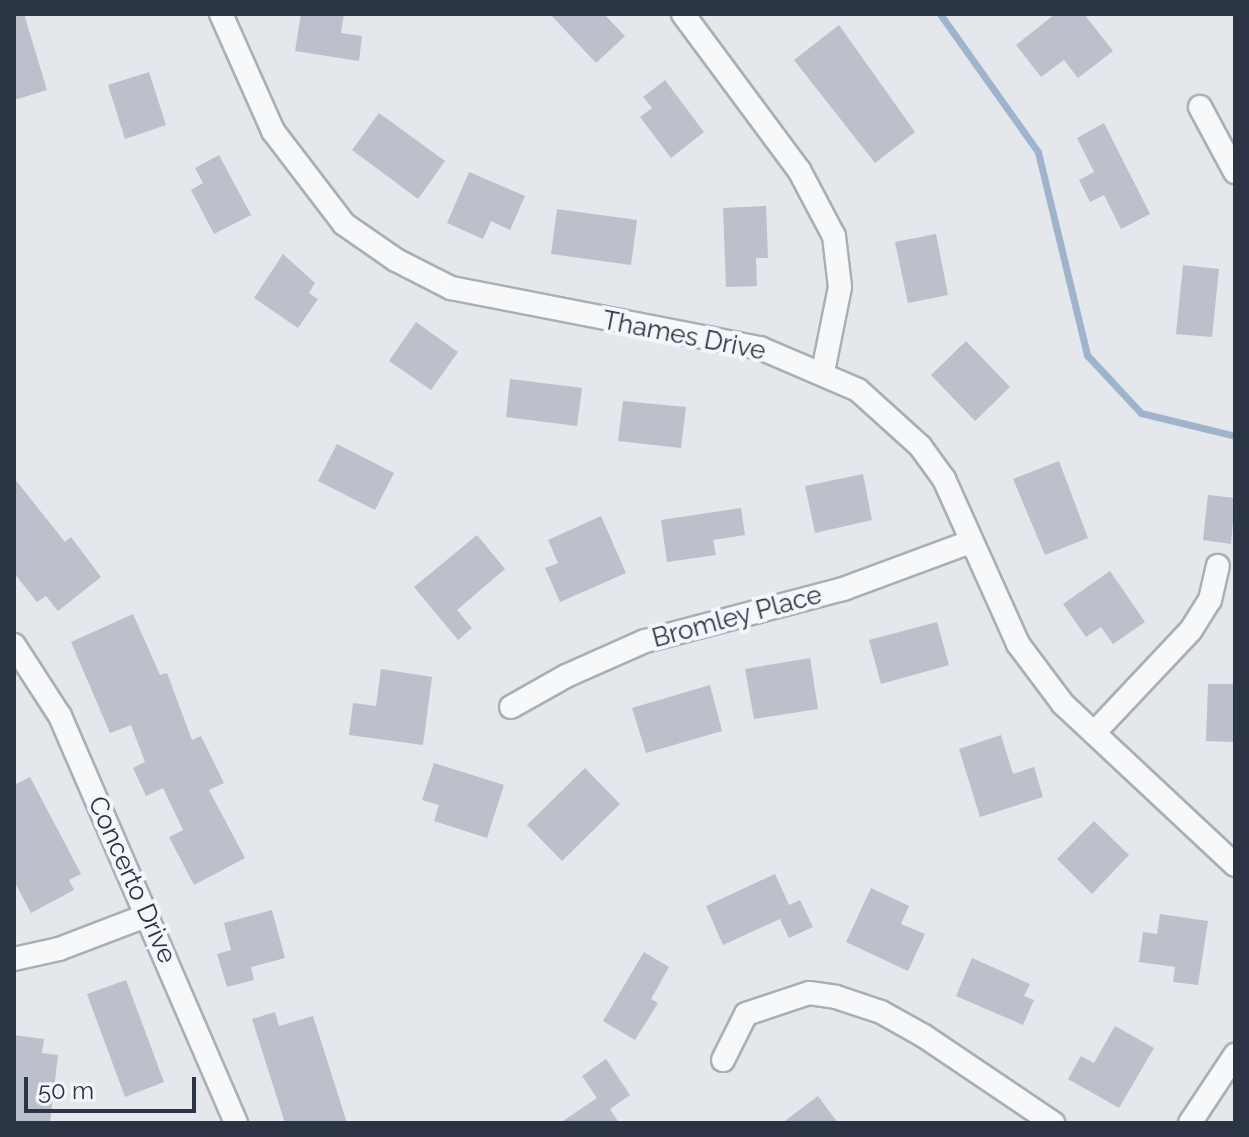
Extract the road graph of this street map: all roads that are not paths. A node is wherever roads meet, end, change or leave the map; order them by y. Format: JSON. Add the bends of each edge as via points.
{"nodes":[{"id":1,"x":221,"y":14,"type":"edge"},
{"id":2,"x":683,"y":14,"type":"edge"},
{"id":3,"x":1200,"y":107,"type":"dead end"},
{"id":4,"x":1235,"y":172,"type":"edge"},
{"id":5,"x":823,"y":371,"type":"junction"},
{"id":6,"x":970,"y":542,"type":"junction"},
{"id":7,"x":1218,"y":566,"type":"dead end"},
{"id":8,"x":14,"y":645,"type":"edge"},
{"id":9,"x":511,"y":707,"type":"dead end"},
{"id":10,"x":1094,"y":733,"type":"junction"},
{"id":11,"x":1235,"y":865,"type":"edge"},
{"id":12,"x":148,"y":915,"type":"junction"},
{"id":13,"x":14,"y":959,"type":"edge"},
{"id":14,"x":1235,"y":1055,"type":"edge"},
{"id":15,"x":723,"y":1060,"type":"dead end"},
{"id":16,"x":236,"y":1123,"type":"edge"},
{"id":17,"x":1053,"y":1123,"type":"edge"},
{"id":18,"x":1190,"y":1123,"type":"edge"}],
"edges":[{"from":1,"to":5,"type":"street","name":"Thames Drive","via":[[273,131],[344,224],[396,260],[451,288],[760,348]]},
{"from":2,"to":5,"type":"street","via":[[799,170],[834,236],[840,287]]},
{"from":3,"to":4,"type":"street"},
{"from":5,"to":6,"type":"street","name":"Thames Drive","via":[[858,390],[920,446],[944,479]]},
{"from":6,"to":9,"type":"street","name":"Bromley Place","via":[[843,589],[645,641]]},
{"from":6,"to":10,"type":"street","name":"Thames Drive","via":[[1018,644],[1063,704]]},
{"from":7,"to":10,"type":"street","via":[[1210,600],[1191,630]]},
{"from":8,"to":12,"type":"street","name":"Concerto Drive","via":[[60,716]]},
{"from":10,"to":11,"type":"street","name":"Thames Drive"},
{"from":12,"to":13,"type":"street","via":[[59,949]]},
{"from":12,"to":16,"type":"street","name":"Concerto Drive"},
{"from":14,"to":18,"type":"street"},
{"from":15,"to":17,"type":"street","via":[[746,1014],[809,993],[836,997],[881,1012],[924,1036]]}]}
